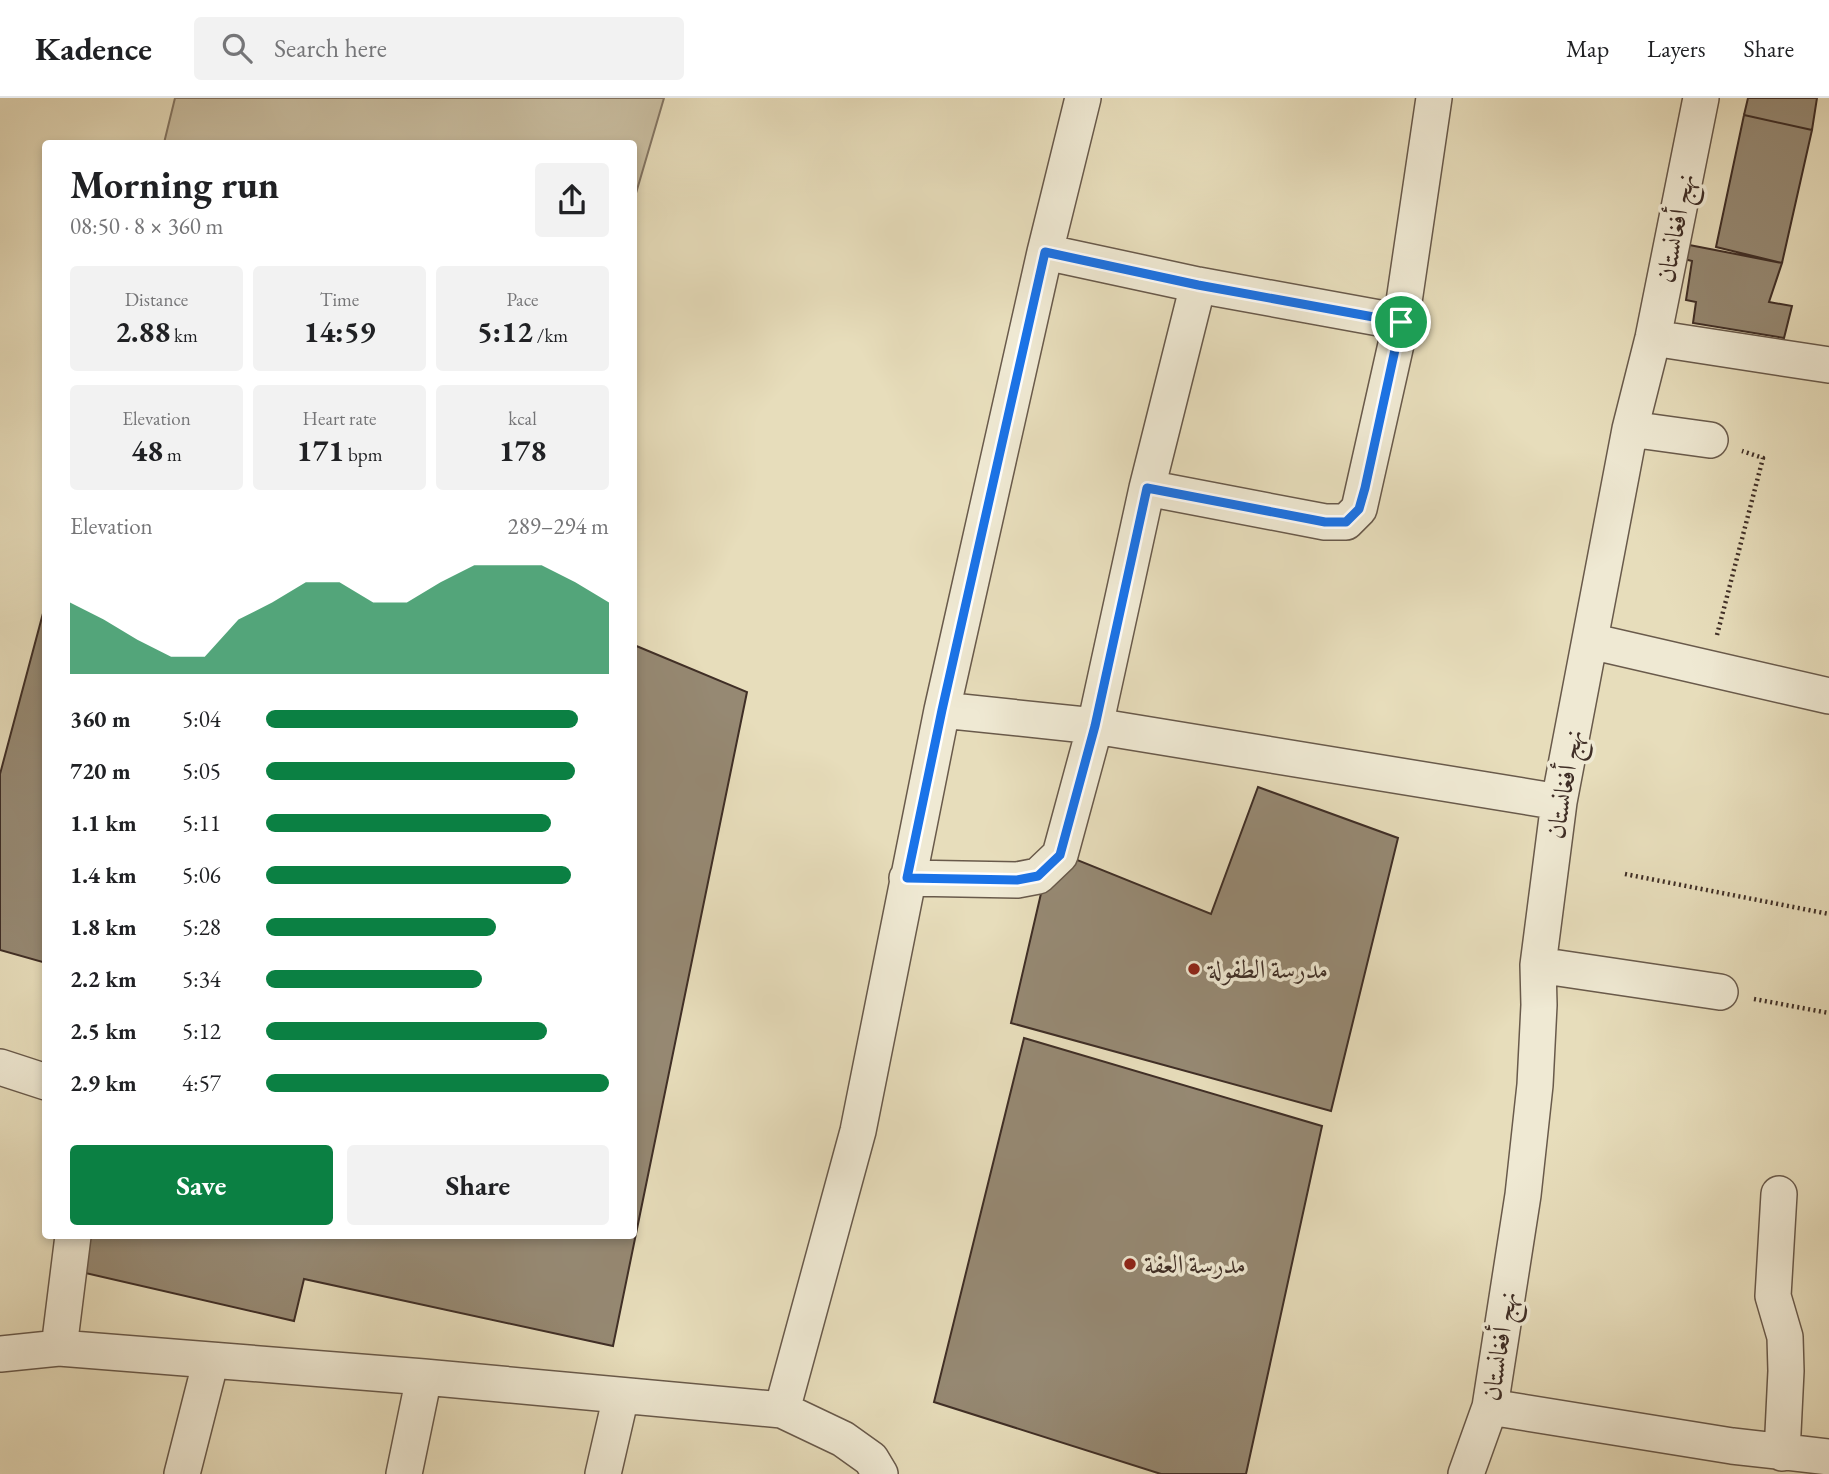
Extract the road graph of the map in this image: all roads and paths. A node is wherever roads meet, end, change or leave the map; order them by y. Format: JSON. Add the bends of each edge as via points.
{"nodes":[{"id":1,"x":1083,"y":98,"type":"edge"},
{"id":2,"x":1434,"y":98,"type":"edge"},
{"id":3,"x":1701,"y":98,"type":"edge"},
{"id":4,"x":1045,"y":252,"type":"junction"},
{"id":5,"x":1198,"y":285,"type":"junction"},
{"id":6,"x":1401,"y":322,"type":"junction"},
{"id":7,"x":1653,"y":338,"type":"junction"},
{"id":8,"x":1829,"y":365,"type":"edge"},
{"id":9,"x":1630,"y":429,"type":"junction"},
{"id":10,"x":1710,"y":440,"type":"joint"},
{"id":11,"x":1147,"y":488,"type":"junction"},
{"id":12,"x":1590,"y":641,"type":"junction"},
{"id":13,"x":1709,"y":666,"type":"junction"},
{"id":14,"x":1829,"y":696,"type":"edge"},
{"id":15,"x":942,"y":710,"type":"junction"},
{"id":16,"x":1095,"y":726,"type":"junction"},
{"id":17,"x":1559,"y":802,"type":"junction"},
{"id":18,"x":1625,"y":874,"type":"dead end"},
{"id":19,"x":907,"y":878,"type":"junction"},
{"id":20,"x":1829,"y":914,"type":"edge"},
{"id":21,"x":1538,"y":965,"type":"junction"},
{"id":22,"x":1720,"y":992,"type":"joint"},
{"id":23,"x":1829,"y":1013,"type":"edge"},
{"id":24,"x":0,"y":1067,"type":"edge"},
{"id":25,"x":42,"y":1081,"type":"edge"},
{"id":26,"x":1779,"y":1194,"type":"dead end"},
{"id":27,"x":73,"y":1239,"type":"edge"},
{"id":28,"x":59,"y":1348,"type":"junction"},
{"id":29,"x":0,"y":1354,"type":"edge"},
{"id":30,"x":211,"y":1360,"type":"junction"},
{"id":31,"x":424,"y":1377,"type":"junction"},
{"id":32,"x":621,"y":1396,"type":"junction"},
{"id":33,"x":1490,"y":1407,"type":"junction"},
{"id":34,"x":782,"y":1410,"type":"junction"},
{"id":35,"x":1782,"y":1453,"type":"junction"},
{"id":36,"x":1829,"y":1457,"type":"edge"},
{"id":37,"x":1732,"y":1460,"type":"edge"},
{"id":38,"x":182,"y":1474,"type":"edge"},
{"id":39,"x":404,"y":1474,"type":"edge"},
{"id":40,"x":603,"y":1474,"type":"edge"},
{"id":41,"x":880,"y":1474,"type":"edge"},
{"id":42,"x":1466,"y":1474,"type":"edge"}],
"edges":[{"from":1,"to":4,"type":"street"},
{"from":2,"to":6,"type":"street"},
{"from":3,"to":7,"type":"street","name":"نهج أفغانستان"},
{"from":4,"to":5,"type":"street"},
{"from":4,"to":15,"type":"street"},
{"from":5,"to":6,"type":"street"},
{"from":5,"to":11,"type":"street"},
{"from":6,"to":11,"type":"street","via":[[1365,488],[1359,509],[1346,522],[1325,522]]},
{"from":7,"to":8,"type":"street"},
{"from":7,"to":9,"type":"street","name":"نهج أفغانستان"},
{"from":9,"to":10,"type":"street"},
{"from":9,"to":12,"type":"street","name":"نهج أفغانستان"},
{"from":10,"to":13,"type":"path","via":[[1763,458]]},
{"from":11,"to":16,"type":"street"},
{"from":12,"to":13,"type":"street"},
{"from":12,"to":17,"type":"street","name":"نهج أفغانستان"},
{"from":13,"to":14,"type":"street"},
{"from":15,"to":16,"type":"street"},
{"from":15,"to":19,"type":"street"},
{"from":16,"to":17,"type":"street"},
{"from":16,"to":19,"type":"street","via":[[1060,855],[1038,876],[1017,880]]},
{"from":17,"to":21,"type":"street","name":"نهج أفغانستان"},
{"from":18,"to":20,"type":"path"},
{"from":19,"to":34,"type":"street","via":[[858,1131]]},
{"from":21,"to":22,"type":"street"},
{"from":21,"to":33,"type":"street","name":"نهج أفغانستان","via":[[1535,1085]]},
{"from":22,"to":23,"type":"path"},
{"from":24,"to":25,"type":"street"},
{"from":26,"to":35,"type":"street","via":[[1773,1296],[1785,1337],[1787,1371]]},
{"from":27,"to":28,"type":"street"},
{"from":28,"to":29,"type":"street"},
{"from":28,"to":30,"type":"street"},
{"from":30,"to":31,"type":"street"},
{"from":30,"to":38,"type":"street"},
{"from":31,"to":32,"type":"street"},
{"from":31,"to":39,"type":"street"},
{"from":32,"to":34,"type":"street"},
{"from":32,"to":40,"type":"street"},
{"from":33,"to":37,"type":"street"},
{"from":33,"to":42,"type":"street","name":"نهج أفغانستان"},
{"from":34,"to":41,"type":"street","via":[[844,1439],[871,1459]]},
{"from":35,"to":36,"type":"street"},
{"from":35,"to":37,"type":"street"}]}
